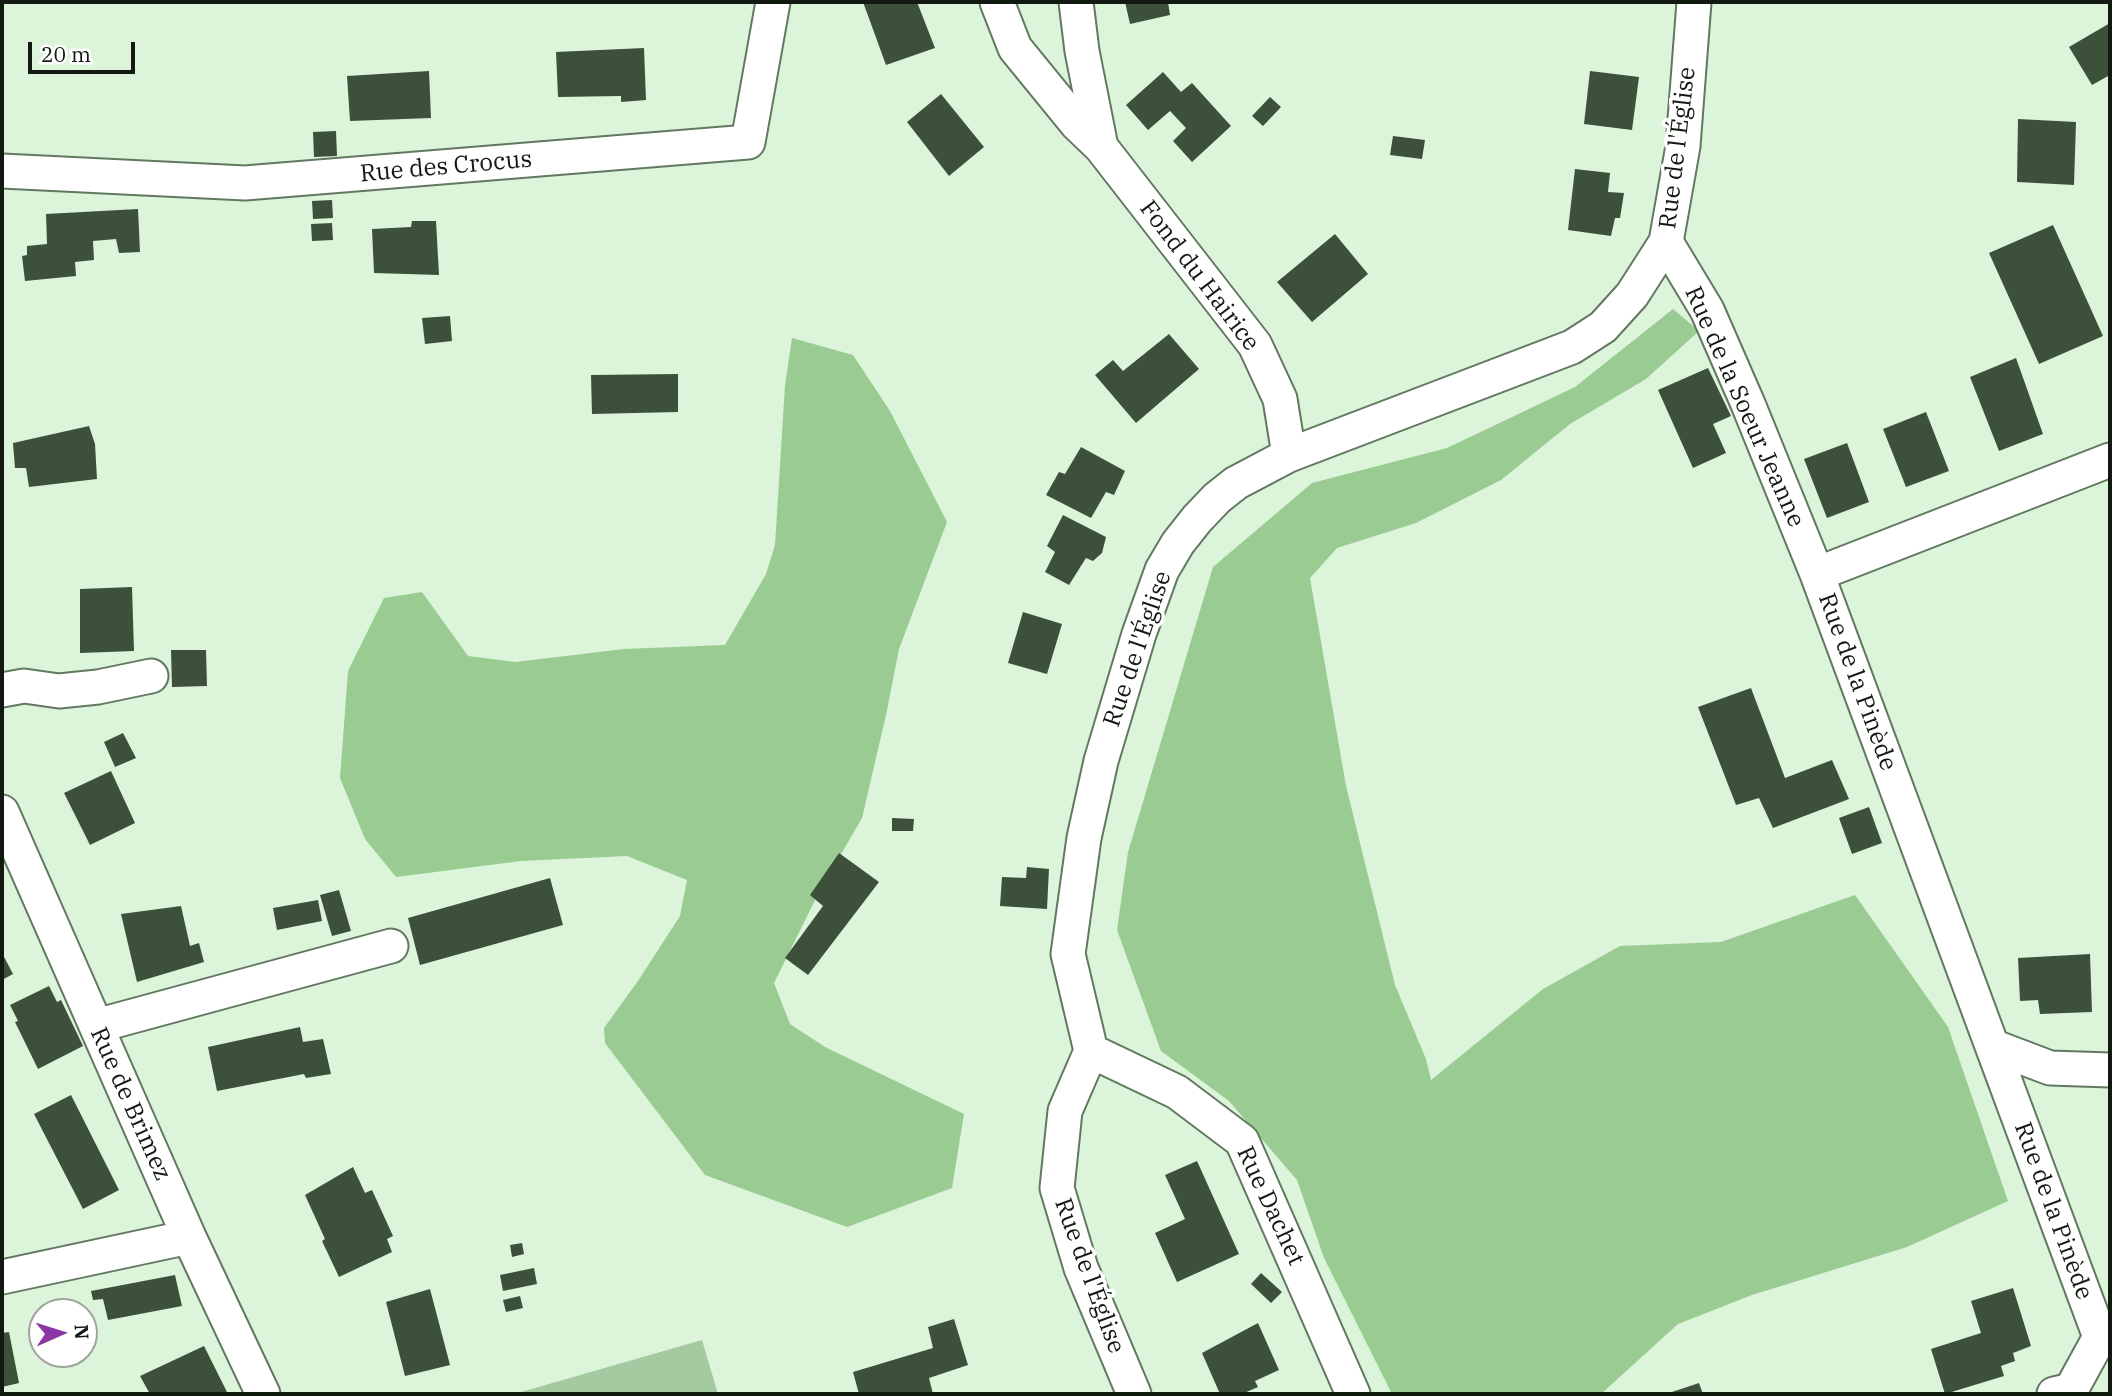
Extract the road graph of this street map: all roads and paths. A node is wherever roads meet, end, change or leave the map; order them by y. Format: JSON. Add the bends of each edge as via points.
{"nodes":[{"id":1,"x":773,"y":2,"type":"edge"},
{"id":2,"x":997,"y":2,"type":"edge"},
{"id":3,"x":1076,"y":2,"type":"edge"},
{"id":4,"x":1694,"y":2,"type":"edge"},
{"id":5,"x":1101,"y":147,"type":"junction"},
{"id":6,"x":2,"y":171,"type":"edge"},
{"id":7,"x":1666,"y":242,"type":"junction"},
{"id":8,"x":1289,"y":455,"type":"junction"},
{"id":9,"x":2110,"y":460,"type":"edge"},
{"id":10,"x":1817,"y":573,"type":"junction"},
{"id":11,"x":151,"y":676,"type":"dead end"},
{"id":12,"x":2,"y":690,"type":"edge"},
{"id":13,"x":2,"y":812,"type":"edge"},
{"id":14,"x":391,"y":946,"type":"dead end"},
{"id":15,"x":96,"y":1026,"type":"junction"},
{"id":16,"x":1992,"y":1046,"type":"junction"},
{"id":17,"x":1091,"y":1051,"type":"junction"},
{"id":18,"x":2110,"y":1070,"type":"edge"},
{"id":19,"x":189,"y":1237,"type":"junction"},
{"id":20,"x":2,"y":1277,"type":"edge"},
{"id":21,"x":263,"y":1394,"type":"edge"},
{"id":22,"x":1134,"y":1394,"type":"edge"},
{"id":23,"x":1353,"y":1394,"type":"edge"},
{"id":24,"x":2054,"y":1394,"type":"edge"}],
"edges":[{"from":1,"to":6,"type":"street","name":"Rue des Crocus","via":[[748,142],[245,183]]},
{"from":2,"to":5,"type":"street","name":"Fond du Hairice","via":[[1015,48]]},
{"from":3,"to":5,"type":"street","name":"Fond du Hairice"},
{"from":4,"to":7,"type":"street","name":"Rue de l'Église","via":[[1683,146]]},
{"from":5,"to":8,"type":"street","name":"Fond du Hairice","via":[[1255,345],[1280,399]]},
{"from":7,"to":8,"type":"street","name":"Rue de l'Église","via":[[1632,295],[1603,327],[1572,347]]},
{"from":7,"to":10,"type":"street","name":"Rue de la Soeur Jeanne","via":[[1707,310]]},
{"from":8,"to":17,"type":"street","name":"Rue de l'Église","via":[[1236,483],[1197,519],[1162,570],[1139,634],[1101,761],[1084,838],[1068,954]]},
{"from":9,"to":10,"type":"street","name":"Rue de la Pinède"},
{"from":10,"to":16,"type":"street","name":"Rue de la Pinède"},
{"from":11,"to":12,"type":"street","via":[[59,691],[24,686]]},
{"from":13,"to":15,"type":"street","name":"Rue de Brimez"},
{"from":14,"to":15,"type":"street"},
{"from":15,"to":19,"type":"street","name":"Rue de Brimez"},
{"from":16,"to":18,"type":"street","via":[[2050,1068]]},
{"from":16,"to":24,"type":"street","name":"Rue de la Pinède","via":[[2100,1337],[2071,1390]]},
{"from":17,"to":22,"type":"street","name":"Rue de l'Église","via":[[1065,1111],[1057,1188],[1082,1268]]},
{"from":17,"to":23,"type":"street","name":"Rue Dachet","via":[[1177,1093],[1242,1141]]},
{"from":19,"to":20,"type":"street"},
{"from":19,"to":21,"type":"street","name":"Rue de Brimez"}]}
